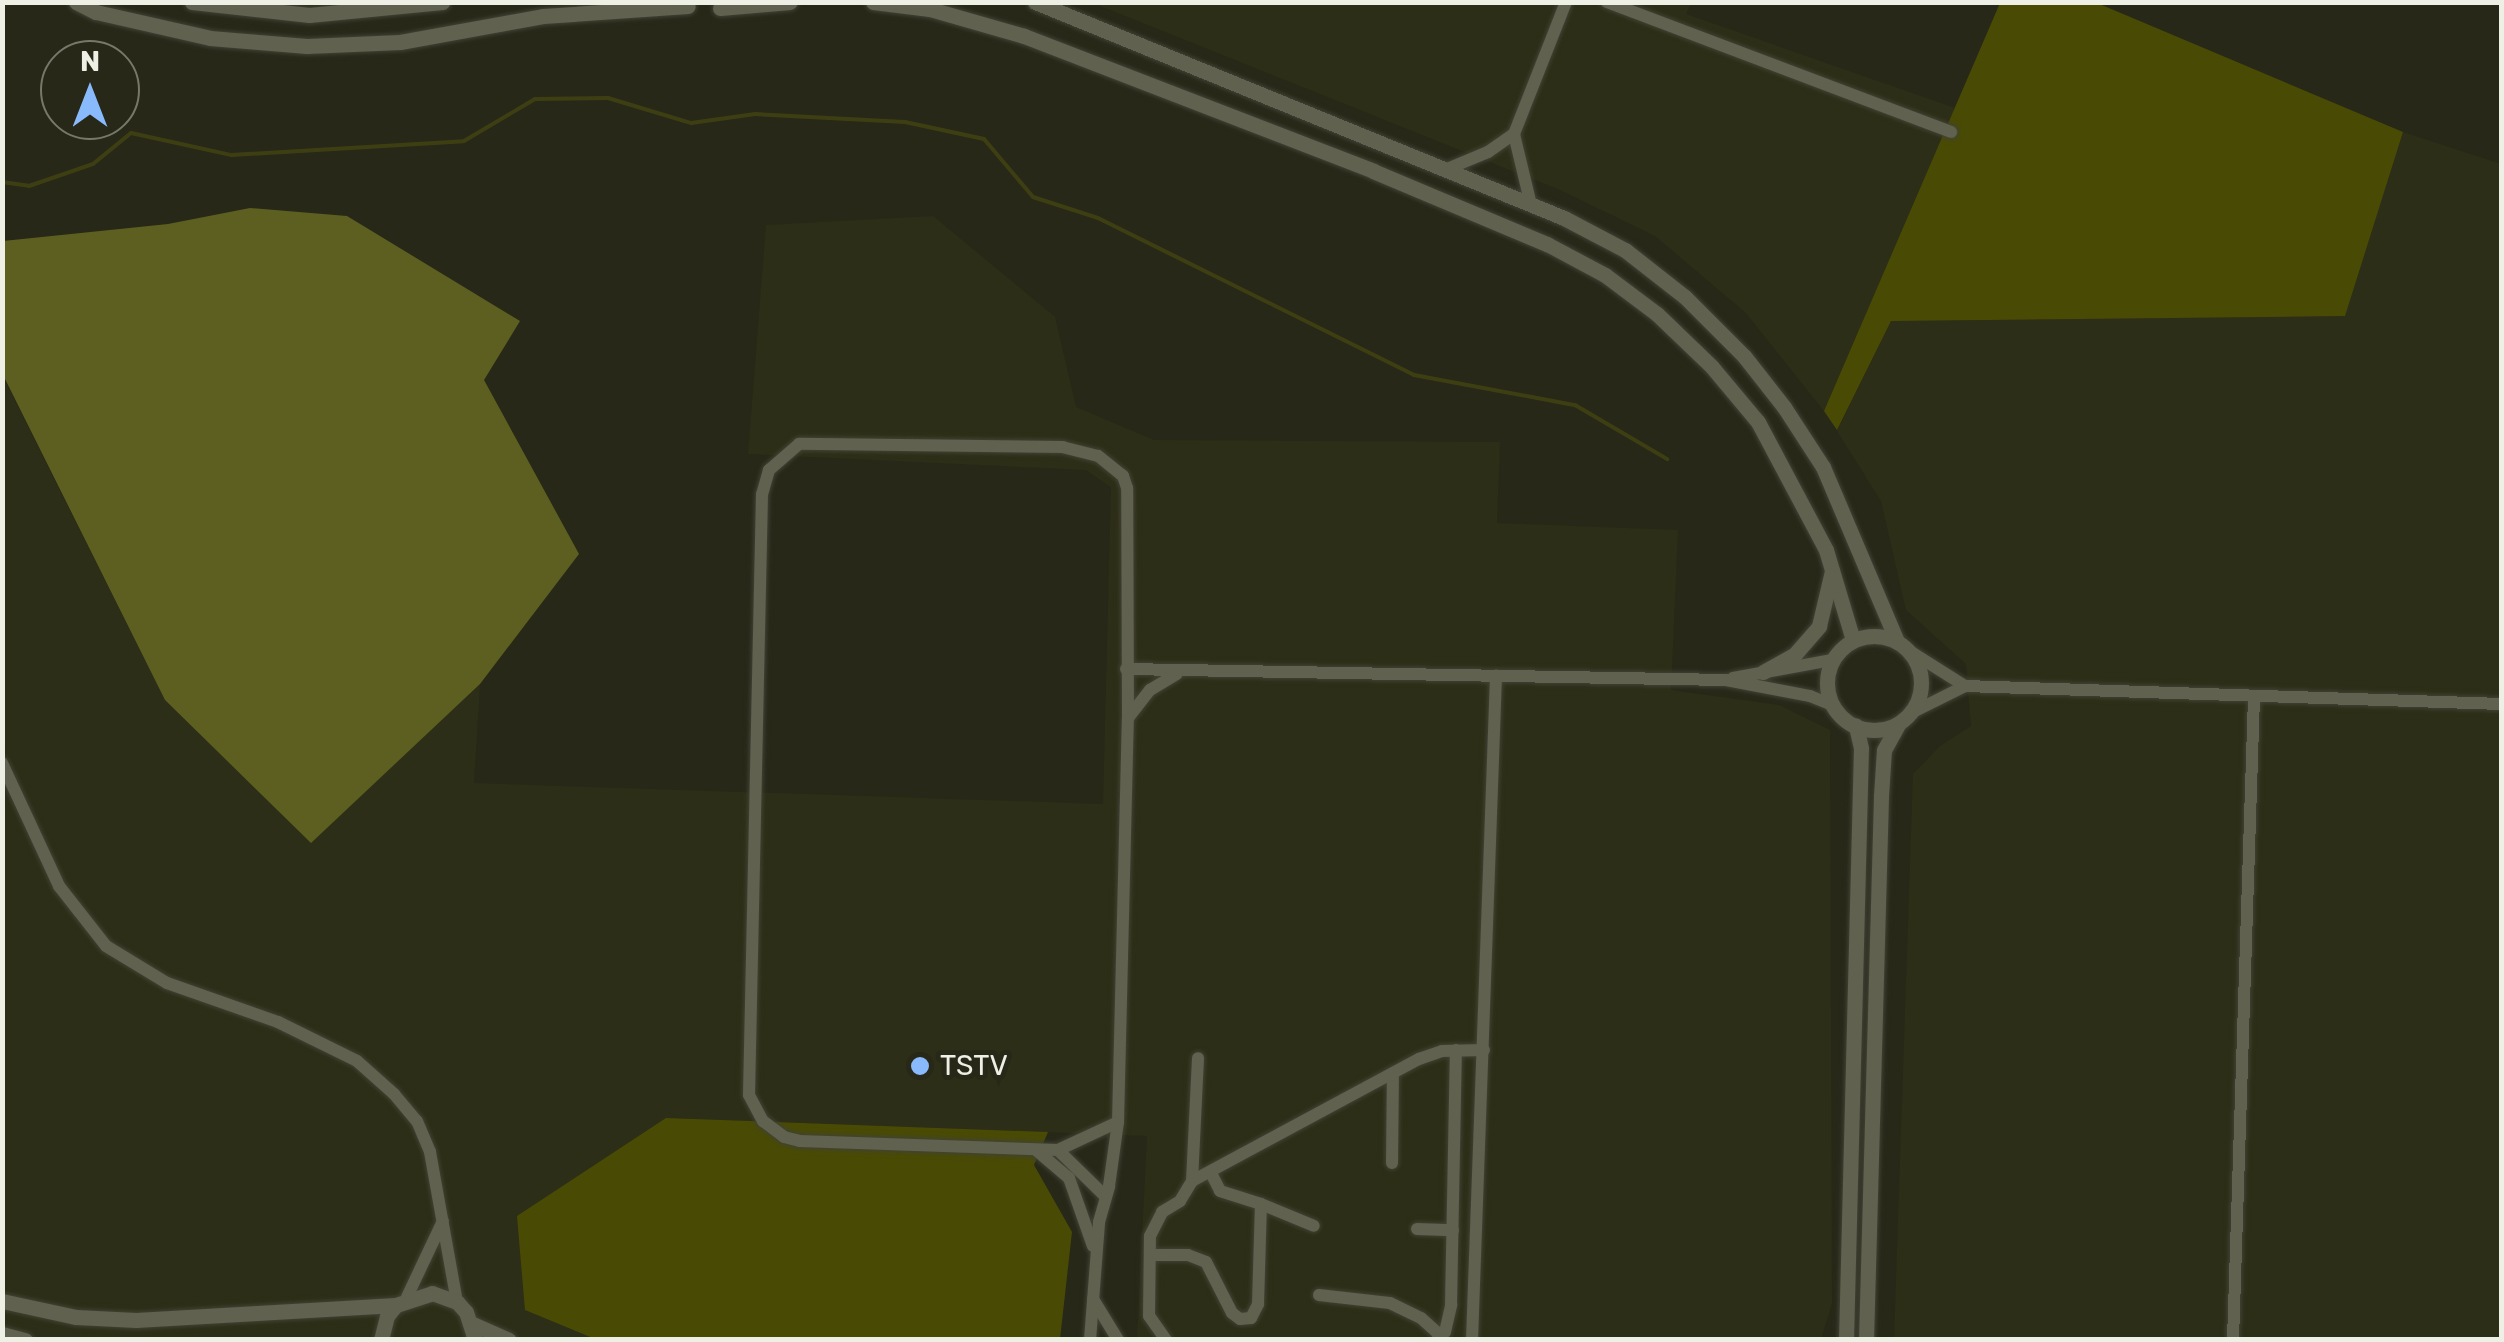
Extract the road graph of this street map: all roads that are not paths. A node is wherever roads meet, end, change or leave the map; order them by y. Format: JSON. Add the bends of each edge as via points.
{"nodes":[{"id":1,"x":76,"y":2,"type":"edge"},
{"id":2,"x":192,"y":2,"type":"edge"},
{"id":3,"x":442,"y":2,"type":"edge"},
{"id":4,"x":790,"y":2,"type":"edge"},
{"id":5,"x":873,"y":2,"type":"edge"},
{"id":6,"x":1035,"y":2,"type":"edge"},
{"id":7,"x":1566,"y":2,"type":"edge"},
{"id":8,"x":1607,"y":2,"type":"edge"},
{"id":9,"x":686,"y":4,"type":"edge"},
{"id":10,"x":726,"y":5,"type":"edge"},
{"id":11,"x":1952,"y":132,"type":"dead end"},
{"id":12,"x":1514,"y":134,"type":"junction"},
{"id":13,"x":1447,"y":170,"type":"junction"},
{"id":14,"x":1532,"y":204,"type":"junction"},
{"id":15,"x":1832,"y":567,"type":"junction"},
{"id":16,"x":1853,"y":640,"type":"junction"},
{"id":17,"x":1902,"y":646,"type":"junction"},
{"id":18,"x":1832,"y":660,"type":"junction"},
{"id":19,"x":1126,"y":669,"type":"junction"},
{"id":20,"x":1180,"y":672,"type":"junction"},
{"id":21,"x":1763,"y":672,"type":"junction"},
{"id":22,"x":1496,"y":675,"type":"junction"},
{"id":23,"x":1726,"y":680,"type":"junction"},
{"id":24,"x":1964,"y":686,"type":"junction"},
{"id":25,"x":2254,"y":698,"type":"junction"},
{"id":26,"x":2502,"y":704,"type":"edge"},
{"id":27,"x":1832,"y":705,"type":"junction"},
{"id":28,"x":1128,"y":718,"type":"junction"},
{"id":29,"x":1904,"y":718,"type":"junction"},
{"id":30,"x":1856,"y":726,"type":"junction"},
{"id":31,"x":2,"y":763,"type":"edge"},
{"id":32,"x":1456,"y":1050,"type":"junction"},
{"id":33,"x":1484,"y":1050,"type":"junction"},
{"id":34,"x":1198,"y":1058,"type":"dead end"},
{"id":35,"x":1393,"y":1073,"type":"junction"},
{"id":36,"x":1118,"y":1122,"type":"junction"},
{"id":37,"x":1035,"y":1149,"type":"junction"},
{"id":38,"x":1058,"y":1150,"type":"junction"},
{"id":39,"x":1392,"y":1162,"type":"dead end"},
{"id":40,"x":1211,"y":1173,"type":"junction"},
{"id":41,"x":1192,"y":1182,"type":"junction"},
{"id":42,"x":1106,"y":1196,"type":"junction"},
{"id":43,"x":1260,"y":1204,"type":"junction"},
{"id":44,"x":444,"y":1218,"type":"junction"},
{"id":45,"x":1314,"y":1226,"type":"dead end"},
{"id":46,"x":1417,"y":1229,"type":"dead end"},
{"id":47,"x":1453,"y":1230,"type":"junction"},
{"id":48,"x":1095,"y":1254,"type":"junction"},
{"id":49,"x":1150,"y":1256,"type":"junction"},
{"id":50,"x":1319,"y":1296,"type":"dead end"},
{"id":51,"x":1093,"y":1299,"type":"junction"},
{"id":52,"x":2,"y":1301,"type":"edge"},
{"id":53,"x":401,"y":1301,"type":"junction"},
{"id":54,"x":456,"y":1302,"type":"junction"},
{"id":55,"x":474,"y":1332,"type":"edge"},
{"id":56,"x":2,"y":1334,"type":"edge"},
{"id":57,"x":1439,"y":1338,"type":"edge"},
{"id":58,"x":25,"y":1340,"type":"edge"},
{"id":59,"x":381,"y":1340,"type":"edge"},
{"id":60,"x":508,"y":1340,"type":"edge"},
{"id":61,"x":1090,"y":1340,"type":"edge"},
{"id":62,"x":1118,"y":1340,"type":"edge"},
{"id":63,"x":1166,"y":1340,"type":"edge"},
{"id":64,"x":1472,"y":1340,"type":"edge"},
{"id":65,"x":1846,"y":1340,"type":"edge"},
{"id":66,"x":1866,"y":1340,"type":"edge"},
{"id":67,"x":2233,"y":1340,"type":"edge"}],
"edges":[{"from":1,"to":9,"type":"street","via":[[210,38],[308,46],[400,42],[543,16]]},
{"from":2,"to":3,"type":"street","via":[[308,15]]},
{"from":4,"to":10,"type":"street"},
{"from":5,"to":15,"type":"street","via":[[1024,36],[1373,171],[1547,244],[1605,276],[1658,314],[1758,422]]},
{"from":6,"to":13,"type":"street"},
{"from":7,"to":12,"type":"street"},
{"from":8,"to":11,"type":"street"},
{"from":9,"to":10,"type":"street"},
{"from":12,"to":13,"type":"street"},
{"from":12,"to":14,"type":"street"},
{"from":13,"to":14,"type":"street"},
{"from":14,"to":17,"type":"street","via":[[1625,250],[1685,296],[1744,356],[1823,466]]},
{"from":15,"to":16,"type":"street"},
{"from":15,"to":21,"type":"street","via":[[1819,626],[1795,654]]},
{"from":16,"to":17,"type":"street","via":[[1882,636]]},
{"from":16,"to":18,"type":"street"},
{"from":17,"to":24,"type":"street"},
{"from":17,"to":29,"type":"street","via":[[1921,675],[1917,702]]},
{"from":18,"to":21,"type":"street"},
{"from":18,"to":27,"type":"street"},
{"from":19,"to":20,"type":"street"},
{"from":19,"to":28,"type":"street"},
{"from":19,"to":37,"type":"street","via":[[1127,488],[1123,476],[1098,456],[1062,447],[816,441],[784,452],[769,470],[762,494],[749,1095],[762,1121],[800,1141]]},
{"from":20,"to":22,"type":"street"},
{"from":20,"to":28,"type":"street","via":[[1150,690]]},
{"from":21,"to":23,"type":"street"},
{"from":22,"to":23,"type":"street"},
{"from":22,"to":33,"type":"street"},
{"from":23,"to":27,"type":"street"},
{"from":24,"to":25,"type":"street"},
{"from":24,"to":29,"type":"street"},
{"from":25,"to":26,"type":"street"},
{"from":25,"to":67,"type":"street"},
{"from":27,"to":30,"type":"street"},
{"from":28,"to":36,"type":"street"},
{"from":29,"to":30,"type":"street","via":[[1870,730]]},
{"from":29,"to":66,"type":"street","via":[[1884,750],[1880,796]]},
{"from":30,"to":65,"type":"street","via":[[1861,748]]},
{"from":31,"to":44,"type":"street","via":[[59,886],[106,946],[167,983],[278,1022],[357,1061],[417,1122]]},
{"from":32,"to":33,"type":"street"},
{"from":32,"to":35,"type":"street","via":[[1419,1058]]},
{"from":32,"to":47,"type":"street"},
{"from":33,"to":64,"type":"street"},
{"from":34,"to":41,"type":"street"},
{"from":35,"to":39,"type":"street"},
{"from":35,"to":40,"type":"street"},
{"from":36,"to":38,"type":"street"},
{"from":36,"to":42,"type":"street"},
{"from":37,"to":38,"type":"street"},
{"from":37,"to":48,"type":"street","via":[[1068,1178]]},
{"from":38,"to":42,"type":"street"},
{"from":40,"to":41,"type":"street"},
{"from":40,"to":43,"type":"street","via":[[1220,1192]]},
{"from":41,"to":49,"type":"street","via":[[1162,1212],[1150,1236]]},
{"from":42,"to":48,"type":"street"},
{"from":43,"to":45,"type":"street"},
{"from":43,"to":49,"type":"street","via":[[1258,1304],[1250,1318],[1232,1313],[1206,1262],[1188,1255]]},
{"from":44,"to":53,"type":"street"},
{"from":44,"to":54,"type":"street"},
{"from":46,"to":47,"type":"street"},
{"from":47,"to":57,"type":"street","via":[[1452,1306]]},
{"from":48,"to":51,"type":"street"},
{"from":49,"to":63,"type":"street","via":[[1149,1316]]},
{"from":50,"to":57,"type":"street","via":[[1390,1303],[1421,1318]]},
{"from":51,"to":61,"type":"street"},
{"from":51,"to":62,"type":"street"},
{"from":52,"to":53,"type":"street","via":[[76,1317],[136,1320]]},
{"from":53,"to":54,"type":"street","via":[[432,1293]]},
{"from":53,"to":59,"type":"street","via":[[386,1316]]},
{"from":54,"to":55,"type":"street"},
{"from":55,"to":60,"type":"street"},
{"from":56,"to":58,"type":"street"}]}
